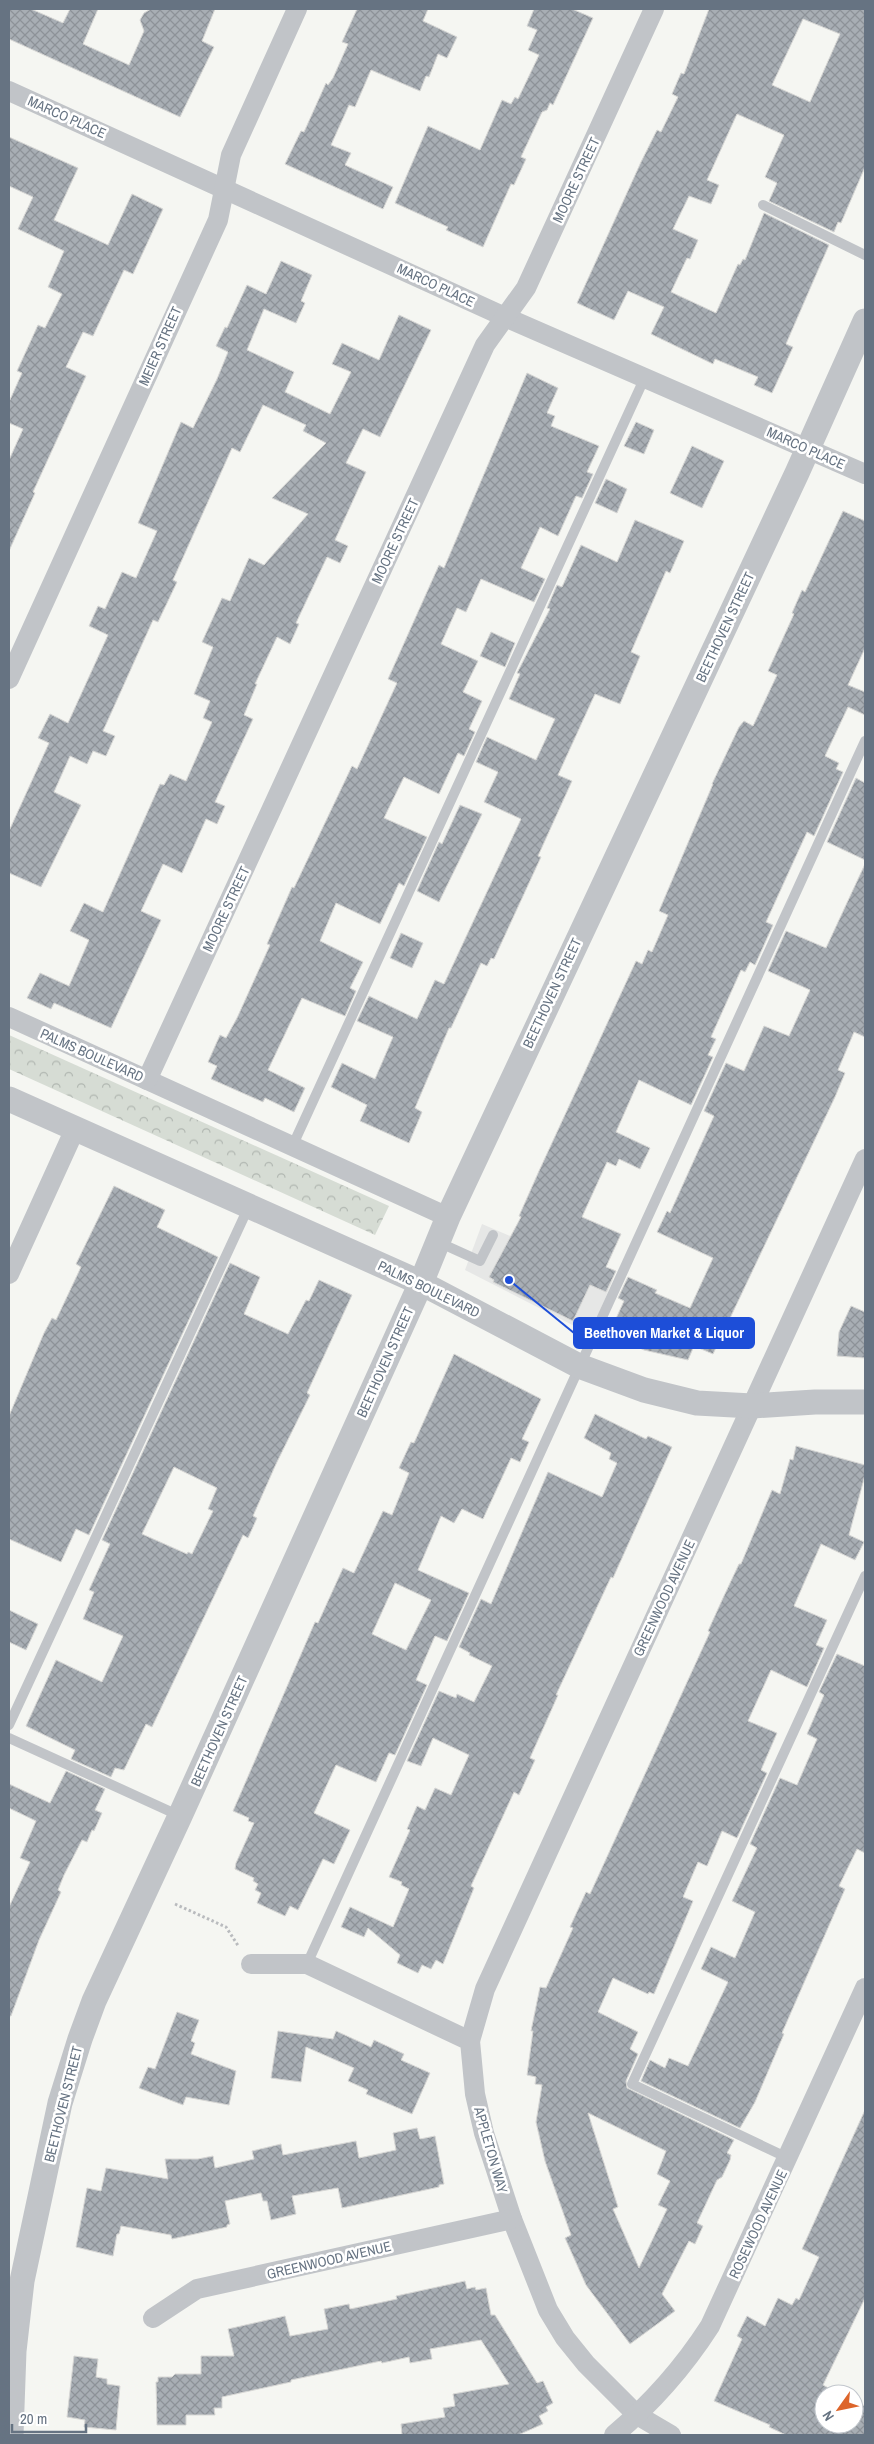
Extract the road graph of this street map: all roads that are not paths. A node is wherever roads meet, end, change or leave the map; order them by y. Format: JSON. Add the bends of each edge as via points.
{"nodes":[{"id":1,"x":297,"y":9,"type":"edge"},
{"id":2,"x":654,"y":9,"type":"edge"},
{"id":3,"x":9,"y":90,"type":"edge"},
{"id":4,"x":224,"y":188,"type":"junction"},
{"id":5,"x":763,"y":205,"type":"dead end"},
{"id":6,"x":865,"y":255,"type":"edge"},
{"id":7,"x":505,"y":317,"type":"junction"},
{"id":8,"x":865,"y":321,"type":"edge"},
{"id":9,"x":645,"y":378,"type":"junction"},
{"id":10,"x":808,"y":449,"type":"junction"},
{"id":11,"x":865,"y":474,"type":"edge"},
{"id":12,"x":9,"y":679,"type":"edge"},
{"id":13,"x":865,"y":742,"type":"edge"},
{"id":14,"x":9,"y":1017,"type":"edge"},
{"id":15,"x":147,"y":1080,"type":"junction"},
{"id":16,"x":9,"y":1099,"type":"edge"},
{"id":17,"x":75,"y":1129,"type":"junction"},
{"id":18,"x":292,"y":1147,"type":"junction"},
{"id":19,"x":865,"y":1159,"type":"edge"},
{"id":20,"x":249,"y":1205,"type":"junction"},
{"id":21,"x":448,"y":1217,"type":"junction"},
{"id":22,"x":493,"y":1235,"type":"dead end"},
{"id":23,"x":437,"y":1242,"type":"junction"},
{"id":24,"x":9,"y":1274,"type":"edge"},
{"id":25,"x":421,"y":1283,"type":"junction"},
{"id":26,"x":580,"y":1366,"type":"junction"},
{"id":27,"x":865,"y":1402,"type":"edge"},
{"id":28,"x":752,"y":1406,"type":"junction"},
{"id":29,"x":865,"y":1576,"type":"edge"},
{"id":30,"x":9,"y":1725,"type":"edge"},
{"id":31,"x":9,"y":1738,"type":"edge"},
{"id":32,"x":180,"y":1816,"type":"junction"},
{"id":33,"x":250,"y":1964,"type":"road end"},
{"id":34,"x":307,"y":1964,"type":"junction"},
{"id":35,"x":865,"y":1988,"type":"edge"},
{"id":36,"x":470,"y":2041,"type":"junction"},
{"id":37,"x":788,"y":2158,"type":"junction"},
{"id":38,"x":512,"y":2219,"type":"junction"},
{"id":39,"x":153,"y":2318,"type":"dead end"},
{"id":40,"x":637,"y":2415,"type":"junction"},
{"id":41,"x":11,"y":2435,"type":"edge"},
{"id":42,"x":614,"y":2435,"type":"edge"},
{"id":43,"x":671,"y":2435,"type":"edge"}],
"edges":[{"from":1,"to":4,"type":"street","name":"MEIER STREET","via":[[231,155]]},
{"from":2,"to":7,"type":"street","name":"MOORE STREET","via":[[526,288]]},
{"from":3,"to":4,"type":"street","name":"MARCO PLACE"},
{"from":4,"to":7,"type":"street","name":"MARCO PLACE"},
{"from":4,"to":12,"type":"street","name":"MEIER STREET","via":[[218,220]]},
{"from":5,"to":6,"type":"lane"},
{"from":7,"to":9,"type":"street","name":"MARCO PLACE"},
{"from":7,"to":15,"type":"street","name":"MOORE STREET","via":[[484,345]]},
{"from":8,"to":10,"type":"street","name":"BEETHOVEN STREET"},
{"from":9,"to":10,"type":"street","name":"MARCO PLACE"},
{"from":9,"to":18,"type":"lane"},
{"from":10,"to":11,"type":"street","name":"MARCO PLACE"},
{"from":10,"to":21,"type":"street","name":"BEETHOVEN STREET"},
{"from":13,"to":26,"type":"lane"},
{"from":14,"to":15,"type":"street","name":"PALMS BOULEVARD"},
{"from":15,"to":18,"type":"street","name":"PALMS BOULEVARD"},
{"from":16,"to":17,"type":"street","name":"PALMS BOULEVARD"},
{"from":17,"to":20,"type":"street","name":"PALMS BOULEVARD"},
{"from":17,"to":24,"type":"street"},
{"from":18,"to":21,"type":"street","name":"PALMS BOULEVARD"},
{"from":19,"to":28,"type":"street","name":"GREENWOOD AVENUE"},
{"from":20,"to":25,"type":"street","name":"PALMS BOULEVARD"},
{"from":20,"to":30,"type":"lane"},
{"from":21,"to":23,"type":"street","name":"BEETHOVEN STREET"},
{"from":22,"to":23,"type":"lane","via":[[480,1261]]},
{"from":23,"to":25,"type":"street","name":"BEETHOVEN STREET"},
{"from":25,"to":26,"type":"street","name":"PALMS BOULEVARD"},
{"from":25,"to":32,"type":"street","name":"BEETHOVEN STREET"},
{"from":26,"to":28,"type":"street","name":"PALMS BOULEVARD","via":[[644,1390],[697,1403]]},
{"from":26,"to":34,"type":"lane"},
{"from":27,"to":28,"type":"street","name":"PALMS BOULEVARD"},
{"from":28,"to":36,"type":"street","name":"GREENWOOD AVENUE","via":[[485,1989]]},
{"from":29,"to":37,"type":"lane","via":[[632,2084]]},
{"from":31,"to":32,"type":"lane"},
{"from":32,"to":41,"type":"street","name":"BEETHOVEN STREET","via":[[94,2000],[60,2103],[22,2281],[14,2351]]},
{"from":33,"to":34,"type":"street"},
{"from":34,"to":36,"type":"street"},
{"from":35,"to":37,"type":"street","name":"ROSEWOOD AVENUE"},
{"from":36,"to":38,"type":"street","name":"APPLETON WAY","via":[[475,2094],[484,2133]]},
{"from":37,"to":40,"type":"street","name":"ROSEWOOD AVENUE","via":[[710,2326],[677,2374]]},
{"from":38,"to":39,"type":"street","name":"GREENWOOD AVENUE","via":[[197,2289]]},
{"from":38,"to":40,"type":"street","name":"APPLETON WAY","via":[[548,2310],[564,2338]]},
{"from":40,"to":42,"type":"street","name":"ROSEWOOD AVENUE"},
{"from":40,"to":43,"type":"street","name":"APPLETON WAY"}]}
